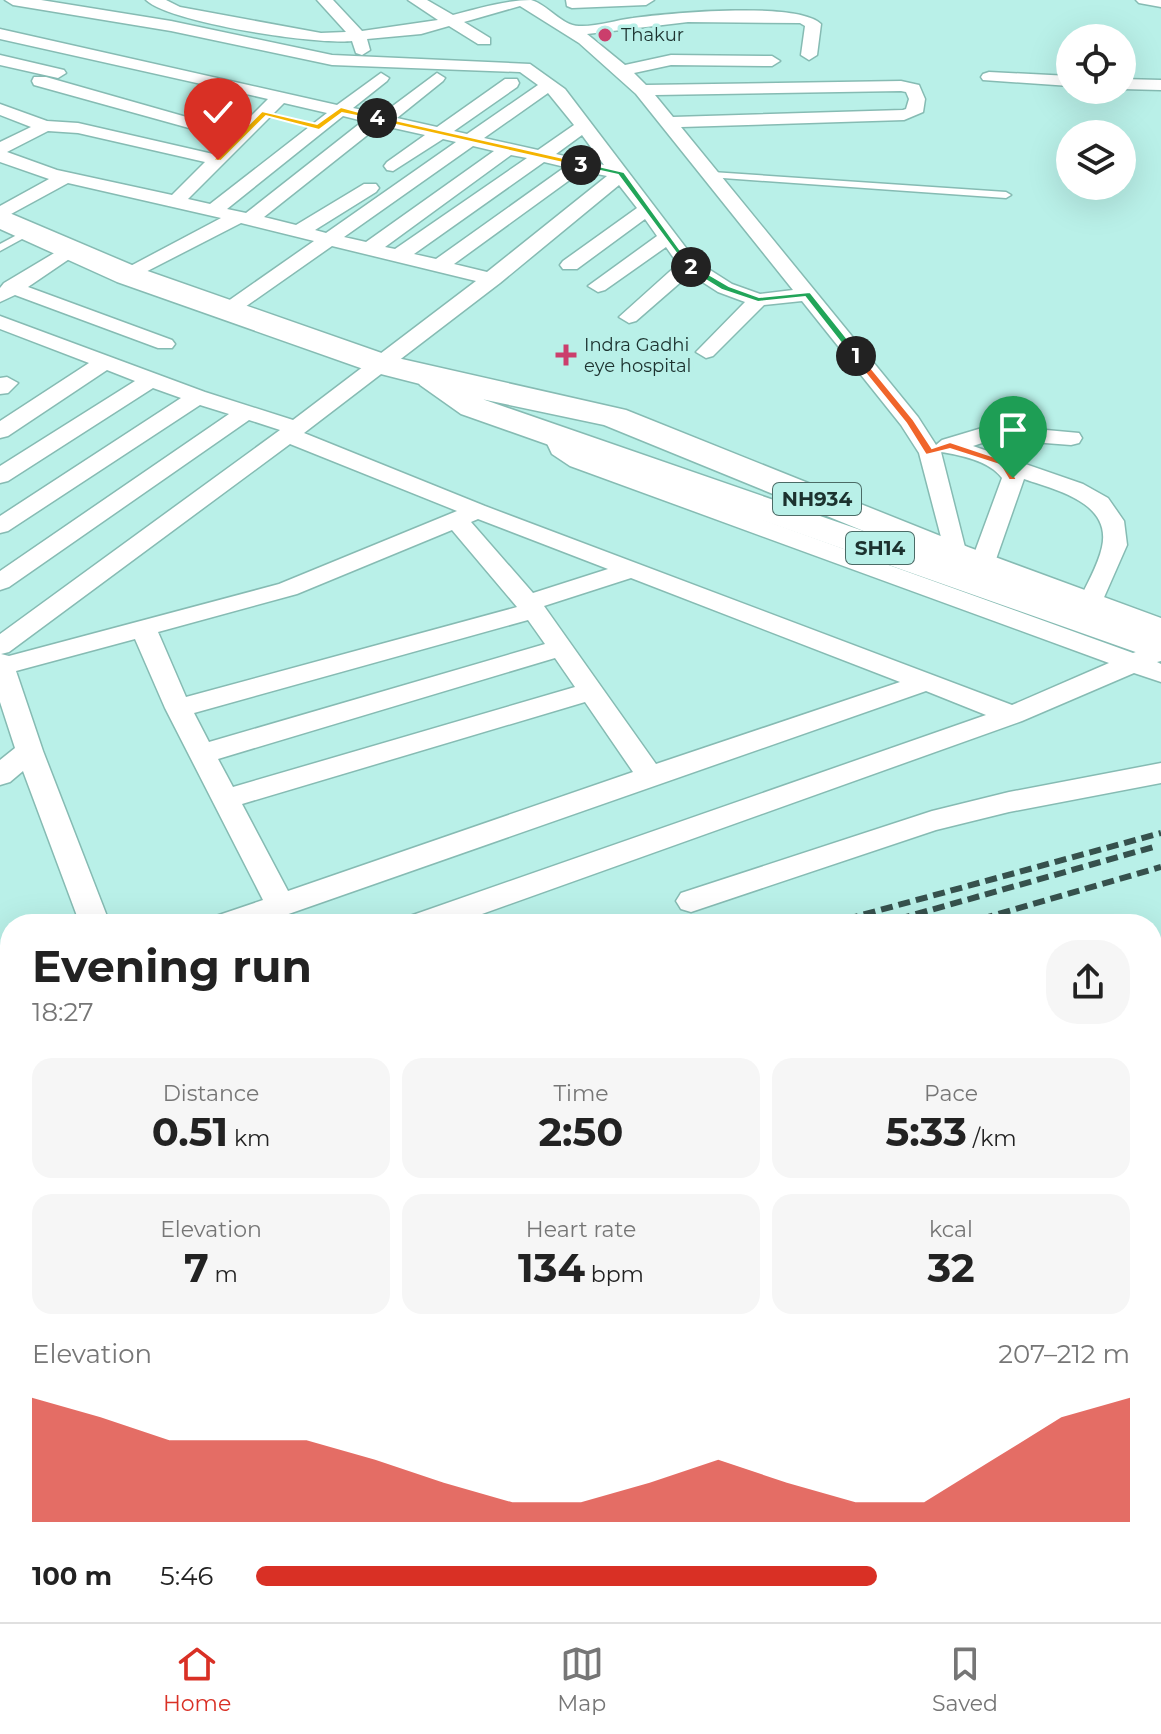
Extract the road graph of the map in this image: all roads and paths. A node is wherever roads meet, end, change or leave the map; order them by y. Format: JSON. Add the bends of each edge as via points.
{"nodes":[{"id":1,"x":13,"y":0,"type":"edge"},
{"id":2,"x":155,"y":0,"type":"edge"},
{"id":3,"x":325,"y":0,"type":"edge"},
{"id":4,"x":441,"y":0,"type":"edge"},
{"id":5,"x":646,"y":0,"type":"edge"},
{"id":6,"x":1144,"y":0,"type":"edge"},
{"id":7,"x":221,"y":1,"type":"edge"},
{"id":8,"x":522,"y":1,"type":"edge"},
{"id":9,"x":420,"y":2,"type":"edge"},
{"id":10,"x":572,"y":2,"type":"edge"},
{"id":11,"x":1161,"y":2,"type":"edge"},
{"id":12,"x":188,"y":13,"type":"junction"},
{"id":13,"x":451,"y":21,"type":"junction"},
{"id":14,"x":568,"y":28,"type":"junction"},
{"id":15,"x":0,"y":34,"type":"edge"},
{"id":16,"x":359,"y":37,"type":"junction"},
{"id":17,"x":484,"y":41,"type":"dead end"},
{"id":18,"x":809,"y":55,"type":"dead end"},
{"id":19,"x":772,"y":61,"type":"dead end"},
{"id":20,"x":365,"y":62,"type":"junction"},
{"id":21,"x":0,"y":65,"type":"edge"},
{"id":22,"x":623,"y":70,"type":"junction"},
{"id":23,"x":58,"y":73,"type":"dead end"},
{"id":24,"x":288,"y":76,"type":"dead end"},
{"id":25,"x":989,"y":77,"type":"dead end"},
{"id":26,"x":381,"y":78,"type":"dead end"},
{"id":27,"x":437,"y":78,"type":"dead end"},
{"id":28,"x":1056,"y":80,"type":"edge"},
{"id":29,"x":40,"y":81,"type":"dead end"},
{"id":30,"x":511,"y":83,"type":"dead end"},
{"id":31,"x":550,"y":84,"type":"junction"},
{"id":32,"x":1136,"y":84,"type":"edge"},
{"id":33,"x":1161,"y":85,"type":"edge"},
{"id":34,"x":874,"y":86,"type":"junction"},
{"id":35,"x":642,"y":90,"type":"junction"},
{"id":36,"x":275,"y":95,"type":"junction"},
{"id":37,"x":0,"y":109,"type":"edge"},
{"id":38,"x":341,"y":110,"type":"junction"},
{"id":39,"x":872,"y":116,"type":"junction"},
{"id":40,"x":278,"y":117,"type":"junction"},
{"id":41,"x":382,"y":119,"type":"junction"},
{"id":42,"x":182,"y":122,"type":"junction"},
{"id":43,"x":668,"y":122,"type":"junction"},
{"id":44,"x":45,"y":126,"type":"junction"},
{"id":45,"x":584,"y":126,"type":"junction"},
{"id":46,"x":319,"y":127,"type":"junction"},
{"id":47,"x":247,"y":130,"type":"junction"},
{"id":48,"x":442,"y":133,"type":"junction"},
{"id":49,"x":471,"y":139,"type":"junction"},
{"id":50,"x":509,"y":148,"type":"junction"},
{"id":51,"x":0,"y":149,"type":"edge"},
{"id":52,"x":156,"y":149,"type":"junction"},
{"id":53,"x":540,"y":155,"type":"junction"},
{"id":54,"x":0,"y":156,"type":"edge"},
{"id":55,"x":215,"y":162,"type":"junction"},
{"id":56,"x":580,"y":164,"type":"junction"},
{"id":57,"x":393,"y":166,"type":"dead end"},
{"id":58,"x":621,"y":174,"type":"junction"},
{"id":59,"x":259,"y":175,"type":"junction"},
{"id":60,"x":712,"y":175,"type":"junction"},
{"id":61,"x":65,"y":178,"type":"junction"},
{"id":62,"x":298,"y":181,"type":"junction"},
{"id":63,"x":370,"y":188,"type":"dead end"},
{"id":64,"x":1006,"y":195,"type":"dead end"},
{"id":65,"x":175,"y":202,"type":"junction"},
{"id":66,"x":646,"y":210,"type":"junction"},
{"id":67,"x":213,"y":211,"type":"junction"},
{"id":68,"x":0,"y":216,"type":"edge"},
{"id":69,"x":244,"y":218,"type":"junction"},
{"id":70,"x":30,"y":231,"type":"junction"},
{"id":71,"x":300,"y":231,"type":"junction"},
{"id":72,"x":666,"y":238,"type":"junction"},
{"id":73,"x":332,"y":239,"type":"junction"},
{"id":74,"x":0,"y":248,"type":"edge"},
{"id":75,"x":371,"y":248,"type":"junction"},
{"id":76,"x":71,"y":249,"type":"junction"},
{"id":77,"x":400,"y":255,"type":"junction"},
{"id":78,"x":440,"y":265,"type":"junction"},
{"id":79,"x":570,"y":265,"type":"dead end"},
{"id":80,"x":689,"y":265,"type":"junction"},
{"id":81,"x":128,"y":275,"type":"junction"},
{"id":82,"x":493,"y":279,"type":"junction"},
{"id":83,"x":598,"y":286,"type":"dead end"},
{"id":84,"x":6,"y":292,"type":"edge"},
{"id":85,"x":807,"y":294,"type":"junction"},
{"id":86,"x":758,"y":300,"type":"junction"},
{"id":87,"x":228,"y":310,"type":"junction"},
{"id":88,"x":629,"y":317,"type":"dead end"},
{"id":89,"x":0,"y":322,"type":"edge"},
{"id":90,"x":27,"y":333,"type":"junction"},
{"id":91,"x":165,"y":344,"type":"dead end"},
{"id":92,"x":0,"y":349,"type":"edge"},
{"id":93,"x":706,"y":352,"type":"dead end"},
{"id":94,"x":104,"y":363,"type":"junction"},
{"id":95,"x":381,"y":364,"type":"junction"},
{"id":96,"x":432,"y":378,"type":"junction"},
{"id":97,"x":150,"y":380,"type":"junction"},
{"id":98,"x":197,"y":397,"type":"junction"},
{"id":99,"x":246,"y":412,"type":"junction"},
{"id":100,"x":0,"y":431,"type":"edge"},
{"id":101,"x":292,"y":432,"type":"junction"},
{"id":102,"x":554,"y":435,"type":"junction"},
{"id":103,"x":1071,"y":438,"type":"dead end"},
{"id":104,"x":940,"y":449,"type":"junction"},
{"id":105,"x":1003,"y":463,"type":"junction"},
{"id":106,"x":0,"y":476,"type":"edge"},
{"id":107,"x":467,"y":516,"type":"junction"},
{"id":108,"x":0,"y":526,"type":"edge"},
{"id":109,"x":969,"y":560,"type":"junction"},
{"id":110,"x":632,"y":570,"type":"junction"},
{"id":111,"x":0,"y":582,"type":"edge"},
{"id":112,"x":1089,"y":605,"type":"junction"},
{"id":113,"x":530,"y":607,"type":"junction"},
{"id":114,"x":0,"y":614,"type":"edge"},
{"id":115,"x":27,"y":627,"type":"junction"},
{"id":116,"x":143,"y":628,"type":"junction"},
{"id":117,"x":1161,"y":632,"type":"edge"},
{"id":118,"x":561,"y":648,"type":"junction"},
{"id":119,"x":1152,"y":654,"type":"edge"},
{"id":120,"x":1,"y":658,"type":"edge"},
{"id":121,"x":1161,"y":673,"type":"edge"},
{"id":122,"x":929,"y":681,"type":"junction"},
{"id":123,"x":593,"y":691,"type":"junction"},
{"id":124,"x":178,"y":708,"type":"junction"},
{"id":125,"x":1013,"y":715,"type":"junction"},
{"id":126,"x":29,"y":751,"type":"junction"},
{"id":127,"x":202,"y":754,"type":"junction"},
{"id":128,"x":1161,"y":773,"type":"edge"},
{"id":129,"x":0,"y":775,"type":"edge"},
{"id":130,"x":650,"y":776,"type":"junction"},
{"id":131,"x":225,"y":799,"type":"junction"},
{"id":132,"x":691,"y":901,"type":"dead end"},
{"id":133,"x":280,"y":905,"type":"junction"},
{"id":134,"x":91,"y":914,"type":"edge"},
{"id":135,"x":255,"y":914,"type":"edge"},
{"id":136,"x":449,"y":914,"type":"edge"}],
"edges":[{"from":1,"to":20,"type":"street","via":[[171,26],[301,56]]},
{"from":2,"to":12,"type":"street"},
{"from":3,"to":16,"type":"street"},
{"from":4,"to":9,"type":"street"},
{"from":5,"to":10,"type":"street"},
{"from":6,"to":11,"type":"street"},
{"from":7,"to":12,"type":"street"},
{"from":8,"to":13,"type":"street"},
{"from":8,"to":14,"type":"street"},
{"from":9,"to":13,"type":"street"},
{"from":10,"to":14,"type":"street"},
{"from":12,"to":16,"type":"street","via":[[321,38]]},
{"from":13,"to":16,"type":"street"},
{"from":13,"to":17,"type":"street"},
{"from":14,"to":18,"type":"street","via":[[722,15],[803,19],[813,24]]},
{"from":14,"to":22,"type":"street"},
{"from":15,"to":36,"type":"street"},
{"from":16,"to":20,"type":"street"},
{"from":19,"to":22,"type":"street","via":[[671,60]]},
{"from":20,"to":31,"type":"street","via":[[524,67]]},
{"from":21,"to":23,"type":"street"},
{"from":22,"to":35,"type":"street"},
{"from":24,"to":36,"type":"street"},
{"from":25,"to":28,"type":"street"},
{"from":26,"to":38,"type":"street"},
{"from":27,"to":41,"type":"street"},
{"from":29,"to":42,"type":"street"},
{"from":30,"to":48,"type":"street"},
{"from":31,"to":45,"type":"street"},
{"from":31,"to":49,"type":"street"},
{"from":32,"to":33,"type":"street"},
{"from":34,"to":35,"type":"street"},
{"from":34,"to":39,"type":"street"},
{"from":34,"to":39,"type":"street","via":[[908,87],[917,99],[911,115]]},
{"from":35,"to":43,"type":"street"},
{"from":36,"to":38,"type":"street"},
{"from":36,"to":40,"type":"street"},
{"from":37,"to":44,"type":"street"},
{"from":38,"to":41,"type":"street"},
{"from":38,"to":46,"type":"street"},
{"from":39,"to":43,"type":"street"},
{"from":40,"to":46,"type":"street"},
{"from":40,"to":47,"type":"street"},
{"from":41,"to":48,"type":"street"},
{"from":41,"to":62,"type":"street"},
{"from":42,"to":47,"type":"street"},
{"from":42,"to":52,"type":"street"},
{"from":43,"to":60,"type":"street"},
{"from":44,"to":51,"type":"street"},
{"from":44,"to":52,"type":"street","via":[[78,128]]},
{"from":45,"to":53,"type":"street"},
{"from":45,"to":58,"type":"street"},
{"from":46,"to":59,"type":"street"},
{"from":47,"to":55,"type":"street"},
{"from":48,"to":49,"type":"street"},
{"from":48,"to":57,"type":"street"},
{"from":49,"to":50,"type":"street"},
{"from":49,"to":73,"type":"street"},
{"from":50,"to":53,"type":"street"},
{"from":50,"to":75,"type":"street"},
{"from":52,"to":55,"type":"street"},
{"from":53,"to":56,"type":"street"},
{"from":53,"to":77,"type":"street"},
{"from":54,"to":61,"type":"street"},
{"from":55,"to":59,"type":"street"},
{"from":55,"to":65,"type":"street"},
{"from":56,"to":58,"type":"street"},
{"from":56,"to":78,"type":"street"},
{"from":58,"to":66,"type":"street"},
{"from":58,"to":82,"type":"street"},
{"from":59,"to":62,"type":"street"},
{"from":59,"to":67,"type":"street"},
{"from":60,"to":64,"type":"lane"},
{"from":60,"to":85,"type":"street"},
{"from":61,"to":65,"type":"street"},
{"from":61,"to":68,"type":"street"},
{"from":62,"to":69,"type":"street"},
{"from":63,"to":71,"type":"street"},
{"from":65,"to":67,"type":"street"},
{"from":66,"to":72,"type":"street"},
{"from":66,"to":79,"type":"street"},
{"from":67,"to":69,"type":"street"},
{"from":68,"to":70,"type":"main road","number":"NH934"},
{"from":69,"to":71,"type":"street"},
{"from":69,"to":81,"type":"street"},
{"from":70,"to":74,"type":"lane"},
{"from":70,"to":76,"type":"main road","number":"NH934"},
{"from":71,"to":73,"type":"street"},
{"from":72,"to":80,"type":"street"},
{"from":72,"to":83,"type":"street"},
{"from":73,"to":75,"type":"street"},
{"from":73,"to":87,"type":"street"},
{"from":75,"to":77,"type":"street"},
{"from":76,"to":81,"type":"main road","number":"NH934"},
{"from":76,"to":84,"type":"street"},
{"from":77,"to":78,"type":"street"},
{"from":78,"to":82,"type":"street"},
{"from":80,"to":86,"type":"street","via":[[725,288]]},
{"from":80,"to":88,"type":"street"},
{"from":81,"to":87,"type":"main road","number":"NH934"},
{"from":82,"to":95,"type":"street"},
{"from":84,"to":91,"type":"street"},
{"from":85,"to":86,"type":"street"},
{"from":85,"to":104,"type":"street","via":[[910,422]]},
{"from":86,"to":93,"type":"street"},
{"from":87,"to":95,"type":"main road","number":"NH934"},
{"from":89,"to":90,"type":"street"},
{"from":90,"to":92,"type":"street"},
{"from":90,"to":94,"type":"street"},
{"from":94,"to":97,"type":"street"},
{"from":94,"to":100,"type":"street"},
{"from":95,"to":96,"type":"main road","number":"NH934"},
{"from":95,"to":101,"type":"street"},
{"from":96,"to":102,"type":"main road","number":"SH14","via":[[473,407]]},
{"from":96,"to":109,"type":"main road","number":"NH934","via":[[614,417]]},
{"from":97,"to":98,"type":"street"},
{"from":97,"to":106,"type":"street"},
{"from":98,"to":99,"type":"street"},
{"from":98,"to":108,"type":"street"},
{"from":99,"to":101,"type":"street"},
{"from":99,"to":111,"type":"street"},
{"from":101,"to":107,"type":"street"},
{"from":101,"to":115,"type":"street"},
{"from":102,"to":119,"type":"main road","number":"SH14"},
{"from":102,"to":119,"type":"street","via":[[560,449],[578,461]]},
{"from":103,"to":104,"type":"street","via":[[992,432]]},
{"from":104,"to":105,"type":"street"},
{"from":104,"to":109,"type":"street"},
{"from":105,"to":109,"type":"street","via":[[1013,485]]},
{"from":105,"to":112,"type":"street","via":[[1075,489],[1100,503],[1112,521],[1115,545]]},
{"from":107,"to":110,"type":"street"},
{"from":107,"to":113,"type":"street"},
{"from":107,"to":116,"type":"street","via":[[288,589]]},
{"from":109,"to":112,"type":"main road","number":"NH934"},
{"from":110,"to":113,"type":"street"},
{"from":110,"to":122,"type":"street"},
{"from":112,"to":117,"type":"main road","number":"NH934"},
{"from":113,"to":118,"type":"street"},
{"from":113,"to":124,"type":"street"},
{"from":114,"to":115,"type":"street"},
{"from":115,"to":120,"type":"street"},
{"from":116,"to":120,"type":"street"},
{"from":116,"to":124,"type":"street"},
{"from":118,"to":123,"type":"street"},
{"from":118,"to":127,"type":"street"},
{"from":119,"to":121,"type":"street"},
{"from":119,"to":125,"type":"street"},
{"from":120,"to":126,"type":"street"},
{"from":122,"to":125,"type":"street"},
{"from":122,"to":130,"type":"street"},
{"from":123,"to":130,"type":"street"},
{"from":123,"to":131,"type":"street"},
{"from":124,"to":127,"type":"street"},
{"from":125,"to":136,"type":"street"},
{"from":126,"to":129,"type":"street"},
{"from":126,"to":134,"type":"street"},
{"from":127,"to":131,"type":"street"},
{"from":128,"to":132,"type":"street","via":[[932,821]]},
{"from":130,"to":133,"type":"street"},
{"from":131,"to":133,"type":"street"},
{"from":133,"to":135,"type":"street"}]}
